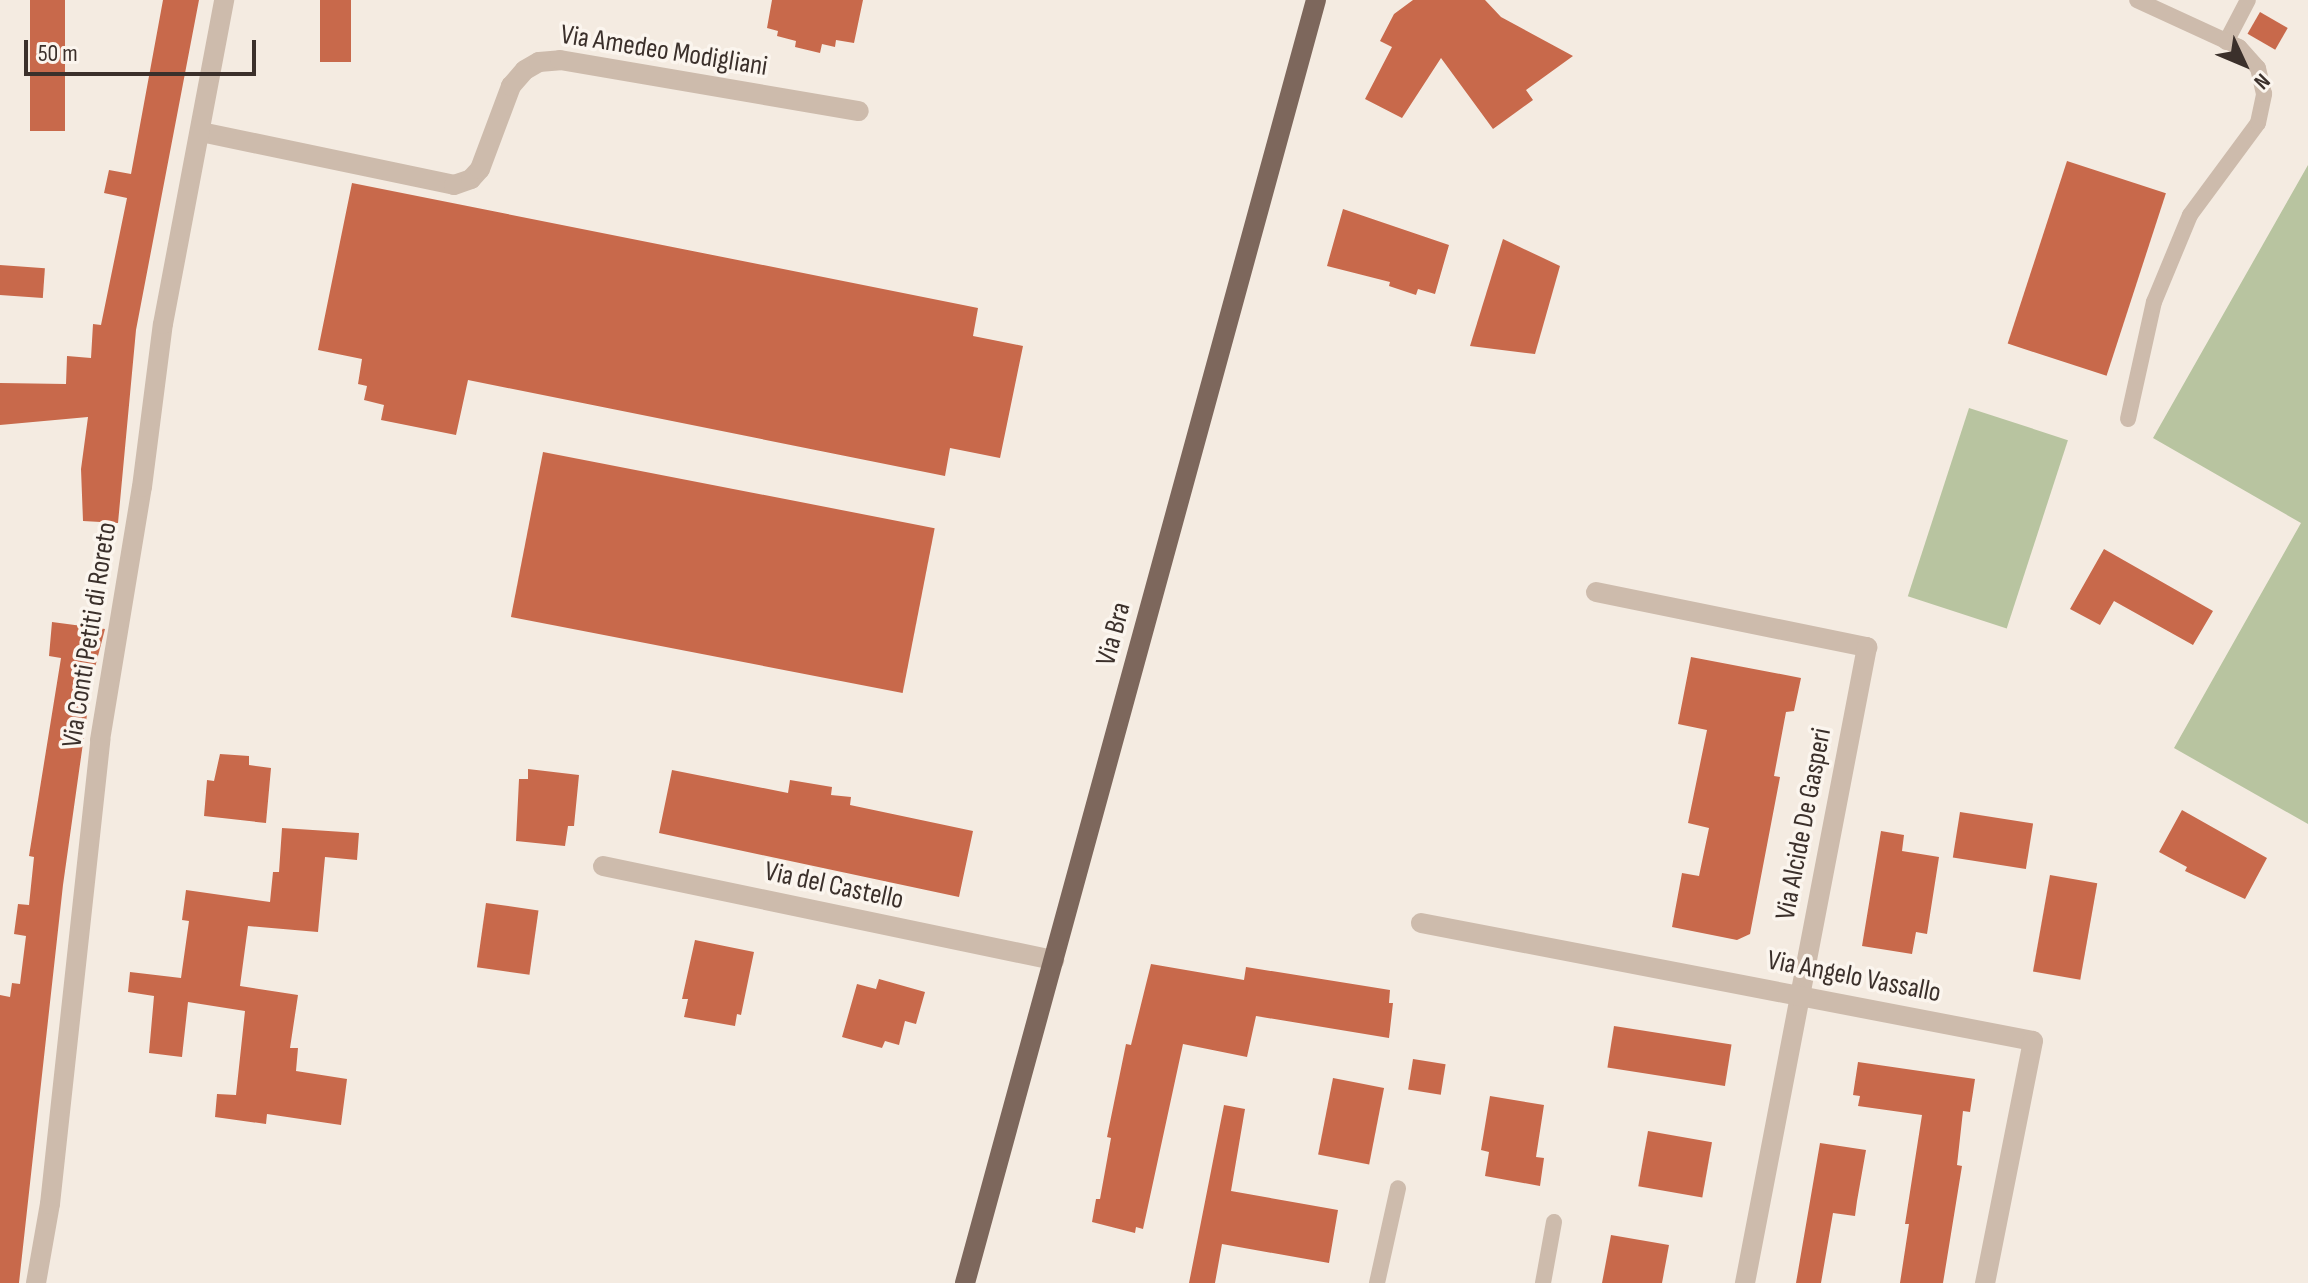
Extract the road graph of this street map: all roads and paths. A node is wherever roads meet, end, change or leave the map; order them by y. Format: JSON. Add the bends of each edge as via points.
{"nodes":[{"id":1,"x":224,"y":0,"type":"edge"},
{"id":2,"x":1316,"y":0,"type":"edge"},
{"id":3,"x":2137,"y":0,"type":"edge"},
{"id":4,"x":2248,"y":0,"type":"edge"},
{"id":5,"x":2226,"y":42,"type":"junction"},
{"id":6,"x":859,"y":111,"type":"dead end"},
{"id":7,"x":201,"y":132,"type":"junction"},
{"id":8,"x":2128,"y":419,"type":"dead end"},
{"id":9,"x":1596,"y":592,"type":"dead end"},
{"id":10,"x":603,"y":866,"type":"dead end"},
{"id":11,"x":1421,"y":923,"type":"dead end"},
{"id":12,"x":1054,"y":960,"type":"junction"},
{"id":13,"x":1800,"y":994,"type":"junction"},
{"id":14,"x":1398,"y":1188,"type":"dead end"},
{"id":15,"x":1554,"y":1222,"type":"dead end"},
{"id":16,"x":36,"y":1283,"type":"edge"},
{"id":17,"x":965,"y":1283,"type":"edge"},
{"id":18,"x":1377,"y":1283,"type":"edge"},
{"id":19,"x":1543,"y":1283,"type":"edge"},
{"id":20,"x":1745,"y":1283,"type":"edge"},
{"id":21,"x":1985,"y":1283,"type":"edge"}],
"edges":[{"from":1,"to":7,"type":"street","name":"Via Conti Petiti di Roreto"},
{"from":2,"to":12,"type":"main road","name":"Via Bra"},
{"from":3,"to":5,"type":"lane"},
{"from":4,"to":5,"type":"lane"},
{"from":5,"to":8,"type":"lane","via":[[2239,47],[2258,68],[2262,112],[2190,215],[2154,302]]},
{"from":6,"to":7,"type":"street","name":"Via Amedeo Modigliani","via":[[560,60],[539,62],[511,86],[480,169],[454,185]]},
{"from":7,"to":16,"type":"street","name":"Via Conti Petiti di Roreto","via":[[163,324],[100,740],[50,1204]]},
{"from":9,"to":13,"type":"street","name":"Via Alcide De Gasperi","via":[[1867,647]]},
{"from":10,"to":12,"type":"street","name":"Via del Castello"},
{"from":11,"to":13,"type":"street","name":"Via Angelo Vassallo"},
{"from":12,"to":17,"type":"main road","name":"Via Bra"},
{"from":13,"to":20,"type":"street","name":"Via Alcide De Gasperi"},
{"from":13,"to":21,"type":"street","name":"Via Angelo Vassallo","via":[[2033,1041]]},
{"from":14,"to":18,"type":"lane"},
{"from":15,"to":19,"type":"lane"}]}
